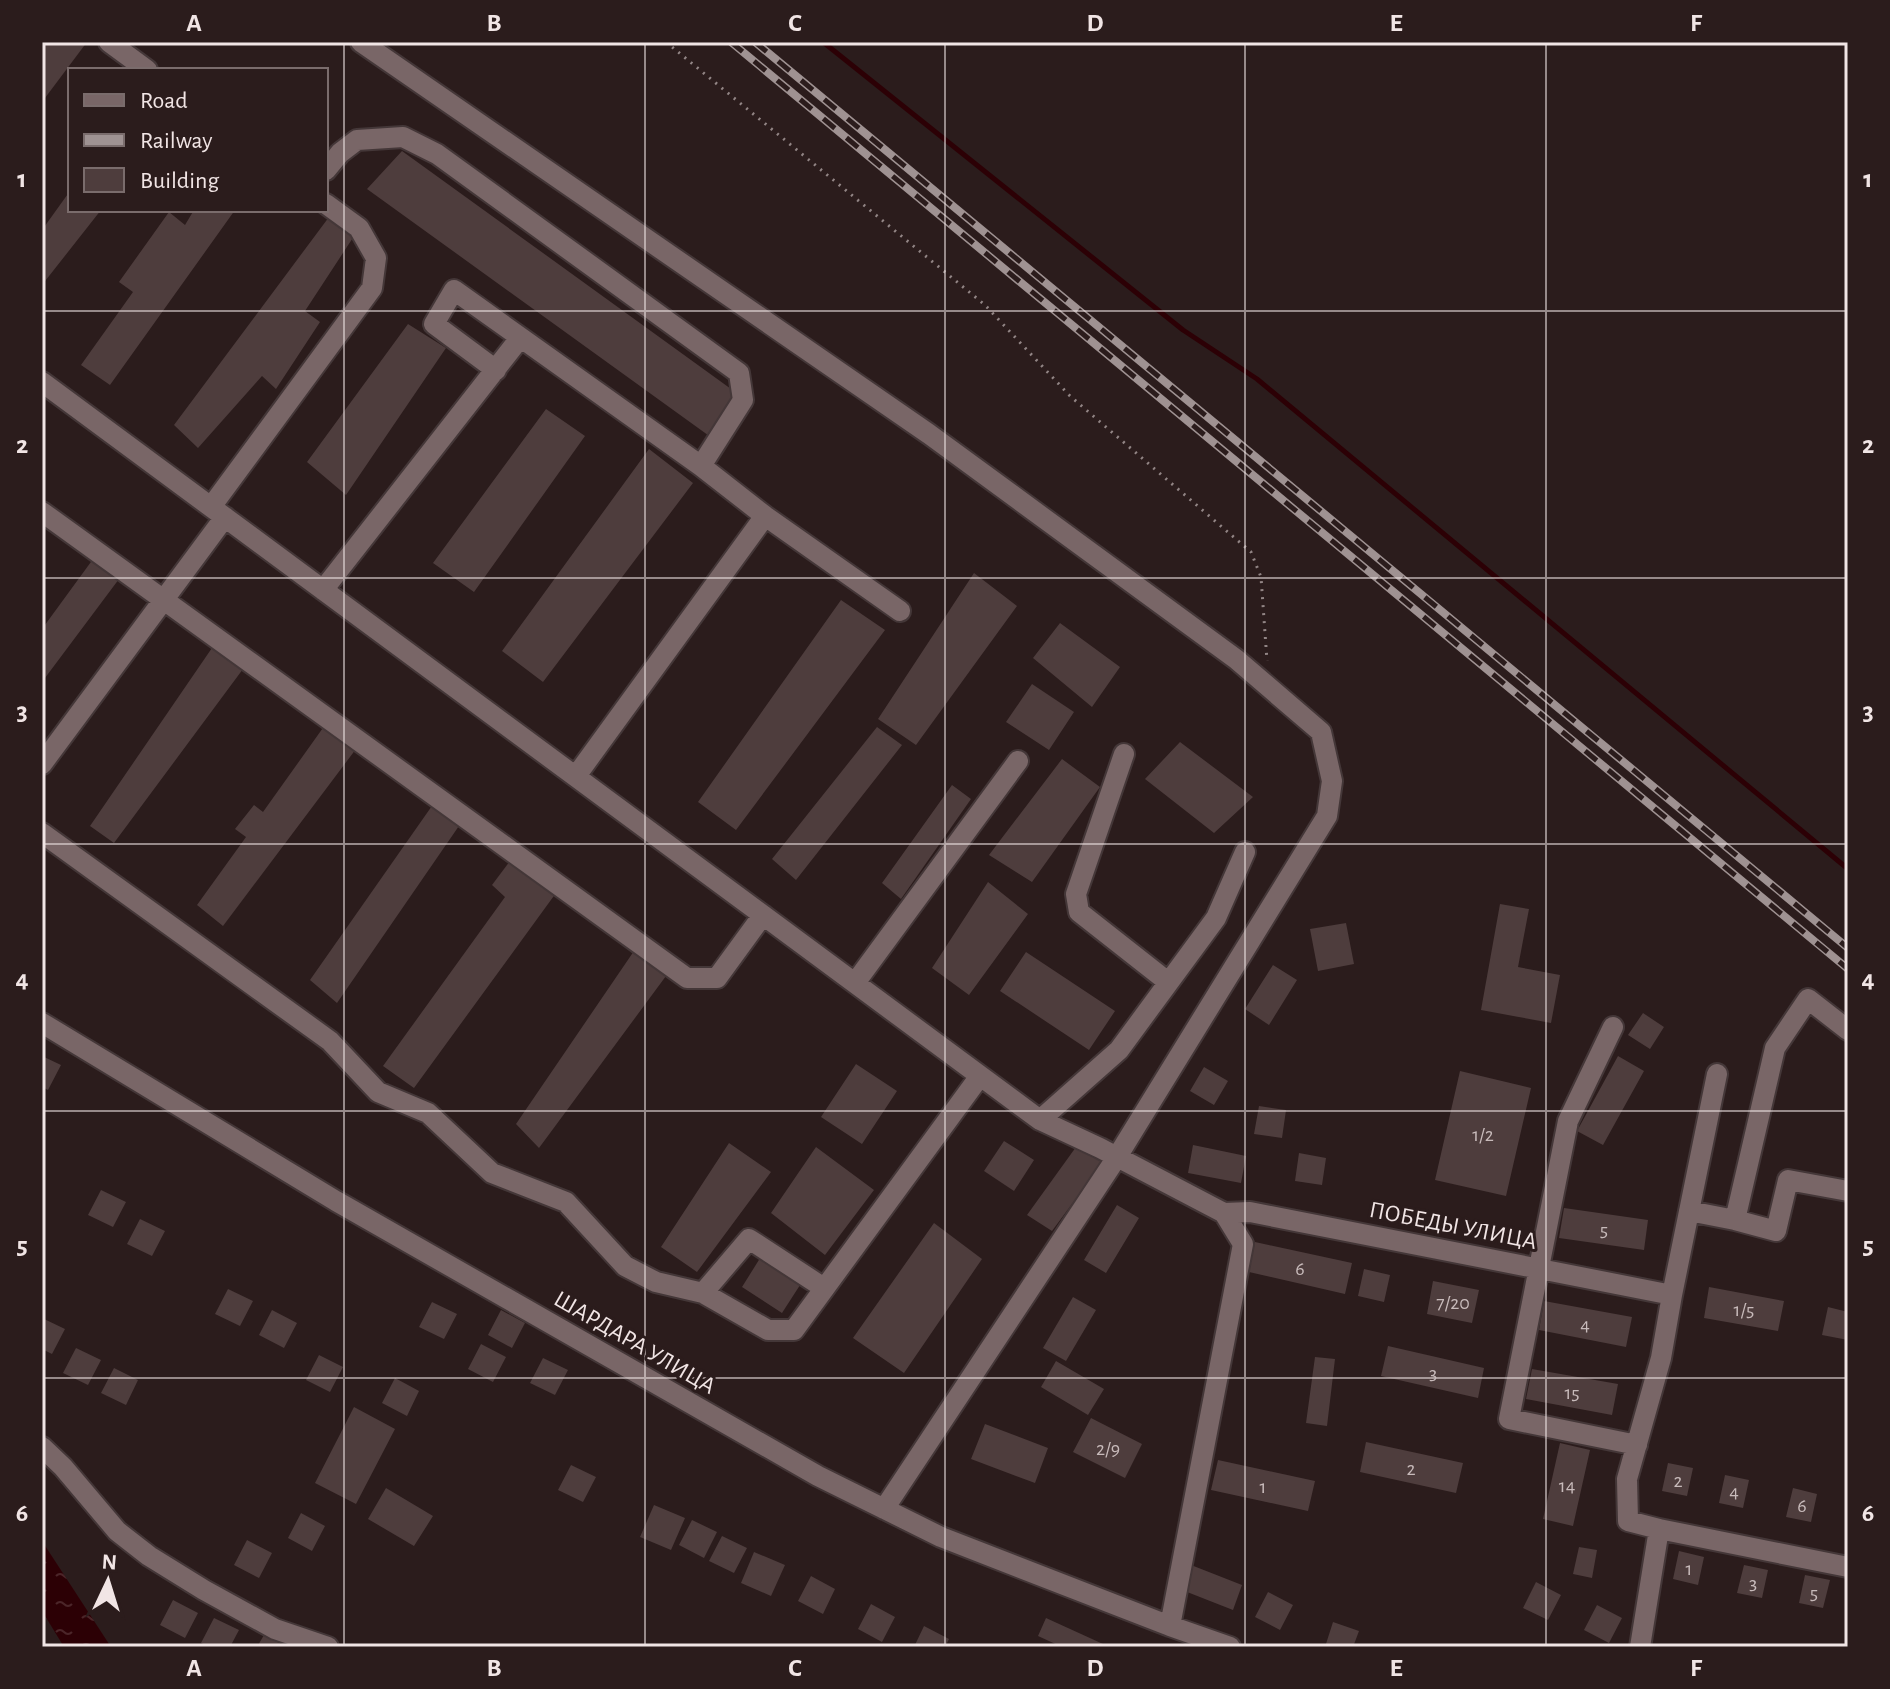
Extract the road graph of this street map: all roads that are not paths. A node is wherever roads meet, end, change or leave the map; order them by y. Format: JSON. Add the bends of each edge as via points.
{"nodes":[{"id":1,"x":109,"y":42,"type":"edge"},
{"id":2,"x":361,"y":42,"type":"edge"},
{"id":3,"x":144,"y":68,"type":"edge"},
{"id":4,"x":328,"y":168,"type":"edge"},
{"id":5,"x":328,"y":205,"type":"edge"},
{"id":6,"x":520,"y":338,"type":"junction"},
{"id":7,"x":496,"y":370,"type":"junction"},
{"id":8,"x":42,"y":382,"type":"edge"},
{"id":9,"x":701,"y":466,"type":"junction"},
{"id":10,"x":42,"y":512,"type":"edge"},
{"id":11,"x":218,"y":512,"type":"junction"},
{"id":12,"x":765,"y":516,"type":"junction"},
{"id":13,"x":323,"y":590,"type":"junction"},
{"id":14,"x":163,"y":600,"type":"junction"},
{"id":15,"x":900,"y":611,"type":"dead end"},
{"id":16,"x":1124,"y":754,"type":"dead end"},
{"id":17,"x":1018,"y":761,"type":"dead end"},
{"id":18,"x":42,"y":764,"type":"edge"},
{"id":19,"x":576,"y":776,"type":"junction"},
{"id":20,"x":42,"y":833,"type":"edge"},
{"id":21,"x":1245,"y":852,"type":"dead end"},
{"id":22,"x":763,"y":915,"type":"junction"},
{"id":23,"x":1168,"y":982,"type":"junction"},
{"id":24,"x":855,"y":983,"type":"junction"},
{"id":25,"x":42,"y":1023,"type":"edge"},
{"id":26,"x":1613,"y":1027,"type":"dead end"},
{"id":27,"x":1848,"y":1030,"type":"edge"},
{"id":28,"x":1717,"y":1074,"type":"dead end"},
{"id":29,"x":980,"y":1076,"type":"junction"},
{"id":30,"x":1040,"y":1120,"type":"junction"},
{"id":31,"x":1109,"y":1153,"type":"junction"},
{"id":32,"x":1848,"y":1191,"type":"edge"},
{"id":33,"x":1689,"y":1211,"type":"junction"},
{"id":34,"x":1224,"y":1213,"type":"junction"},
{"id":35,"x":1735,"y":1220,"type":"junction"},
{"id":36,"x":1539,"y":1269,"type":"junction"},
{"id":37,"x":824,"y":1288,"type":"junction"},
{"id":38,"x":703,"y":1293,"type":"junction"},
{"id":39,"x":1672,"y":1295,"type":"junction"},
{"id":40,"x":1637,"y":1445,"type":"junction"},
{"id":41,"x":42,"y":1447,"type":"edge"},
{"id":42,"x":884,"y":1509,"type":"junction"},
{"id":43,"x":1659,"y":1529,"type":"junction"},
{"id":44,"x":1848,"y":1567,"type":"edge"},
{"id":45,"x":1170,"y":1626,"type":"junction"},
{"id":46,"x":328,"y":1647,"type":"edge"},
{"id":47,"x":1230,"y":1647,"type":"edge"},
{"id":48,"x":1640,"y":1647,"type":"edge"}],
"edges":[{"from":1,"to":3,"type":"street"},
{"from":2,"to":31,"type":"street","via":[[929,434],[1236,659],[1321,732],[1332,781],[1327,816]]},
{"from":4,"to":9,"type":"street","via":[[357,140],[403,137],[437,154],[739,373],[743,400]]},
{"from":5,"to":11,"type":"street","via":[[359,228],[376,258],[372,288]]},
{"from":6,"to":7,"type":"street"},
{"from":6,"to":7,"type":"street","via":[[454,290],[434,324]]},
{"from":6,"to":9,"type":"street"},
{"from":7,"to":13,"type":"street"},
{"from":8,"to":11,"type":"street"},
{"from":9,"to":12,"type":"street"},
{"from":10,"to":14,"type":"street"},
{"from":11,"to":13,"type":"street"},
{"from":11,"to":14,"type":"street"},
{"from":12,"to":15,"type":"street"},
{"from":12,"to":19,"type":"street"},
{"from":13,"to":19,"type":"street"},
{"from":14,"to":18,"type":"street"},
{"from":14,"to":22,"type":"street","via":[[687,978],[717,978]]},
{"from":16,"to":23,"type":"street","via":[[1076,894],[1079,912]]},
{"from":17,"to":24,"type":"street"},
{"from":19,"to":22,"type":"street"},
{"from":20,"to":38,"type":"street","via":[[330,1041],[378,1092],[428,1113],[492,1173],[566,1202],[625,1266],[656,1282]]},
{"from":21,"to":23,"type":"street","via":[[1216,918]]},
{"from":22,"to":24,"type":"street"},
{"from":23,"to":30,"type":"street","via":[[1119,1050]]},
{"from":24,"to":29,"type":"street"},
{"from":25,"to":42,"type":"street","name":"ШАРДАРА УЛИЦА","via":[[336,1201]]},
{"from":26,"to":36,"type":"street","via":[[1568,1121]]},
{"from":27,"to":35,"type":"street","via":[[1808,999],[1775,1048]]},
{"from":28,"to":33,"type":"street"},
{"from":29,"to":30,"type":"street"},
{"from":29,"to":37,"type":"street"},
{"from":30,"to":31,"type":"street"},
{"from":31,"to":34,"type":"street"},
{"from":31,"to":42,"type":"street"},
{"from":32,"to":35,"type":"street","via":[[1788,1180],[1776,1231]]},
{"from":33,"to":35,"type":"street"},
{"from":33,"to":39,"type":"street"},
{"from":34,"to":36,"type":"street","name":"ПОБЕДЫ УЛИЦА","via":[[1250,1212]]},
{"from":34,"to":45,"type":"street","via":[[1243,1244]]},
{"from":36,"to":39,"type":"street","name":"ПОБЕДЫ УЛИЦА"},
{"from":36,"to":40,"type":"street","via":[[1509,1419]]},
{"from":37,"to":38,"type":"street","via":[[794,1330],[768,1330]]},
{"from":37,"to":38,"type":"street","via":[[749,1239]]},
{"from":39,"to":40,"type":"street"},
{"from":40,"to":43,"type":"street","via":[[1627,1479],[1628,1521]]},
{"from":41,"to":46,"type":"street","via":[[117,1531],[149,1556],[275,1629]]},
{"from":42,"to":45,"type":"street","name":"ШАРДАРА УЛИЦА","via":[[941,1537]]},
{"from":43,"to":44,"type":"street"},
{"from":43,"to":48,"type":"street"},
{"from":45,"to":47,"type":"street","name":"ШАРДАРА УЛИЦА"}]}
